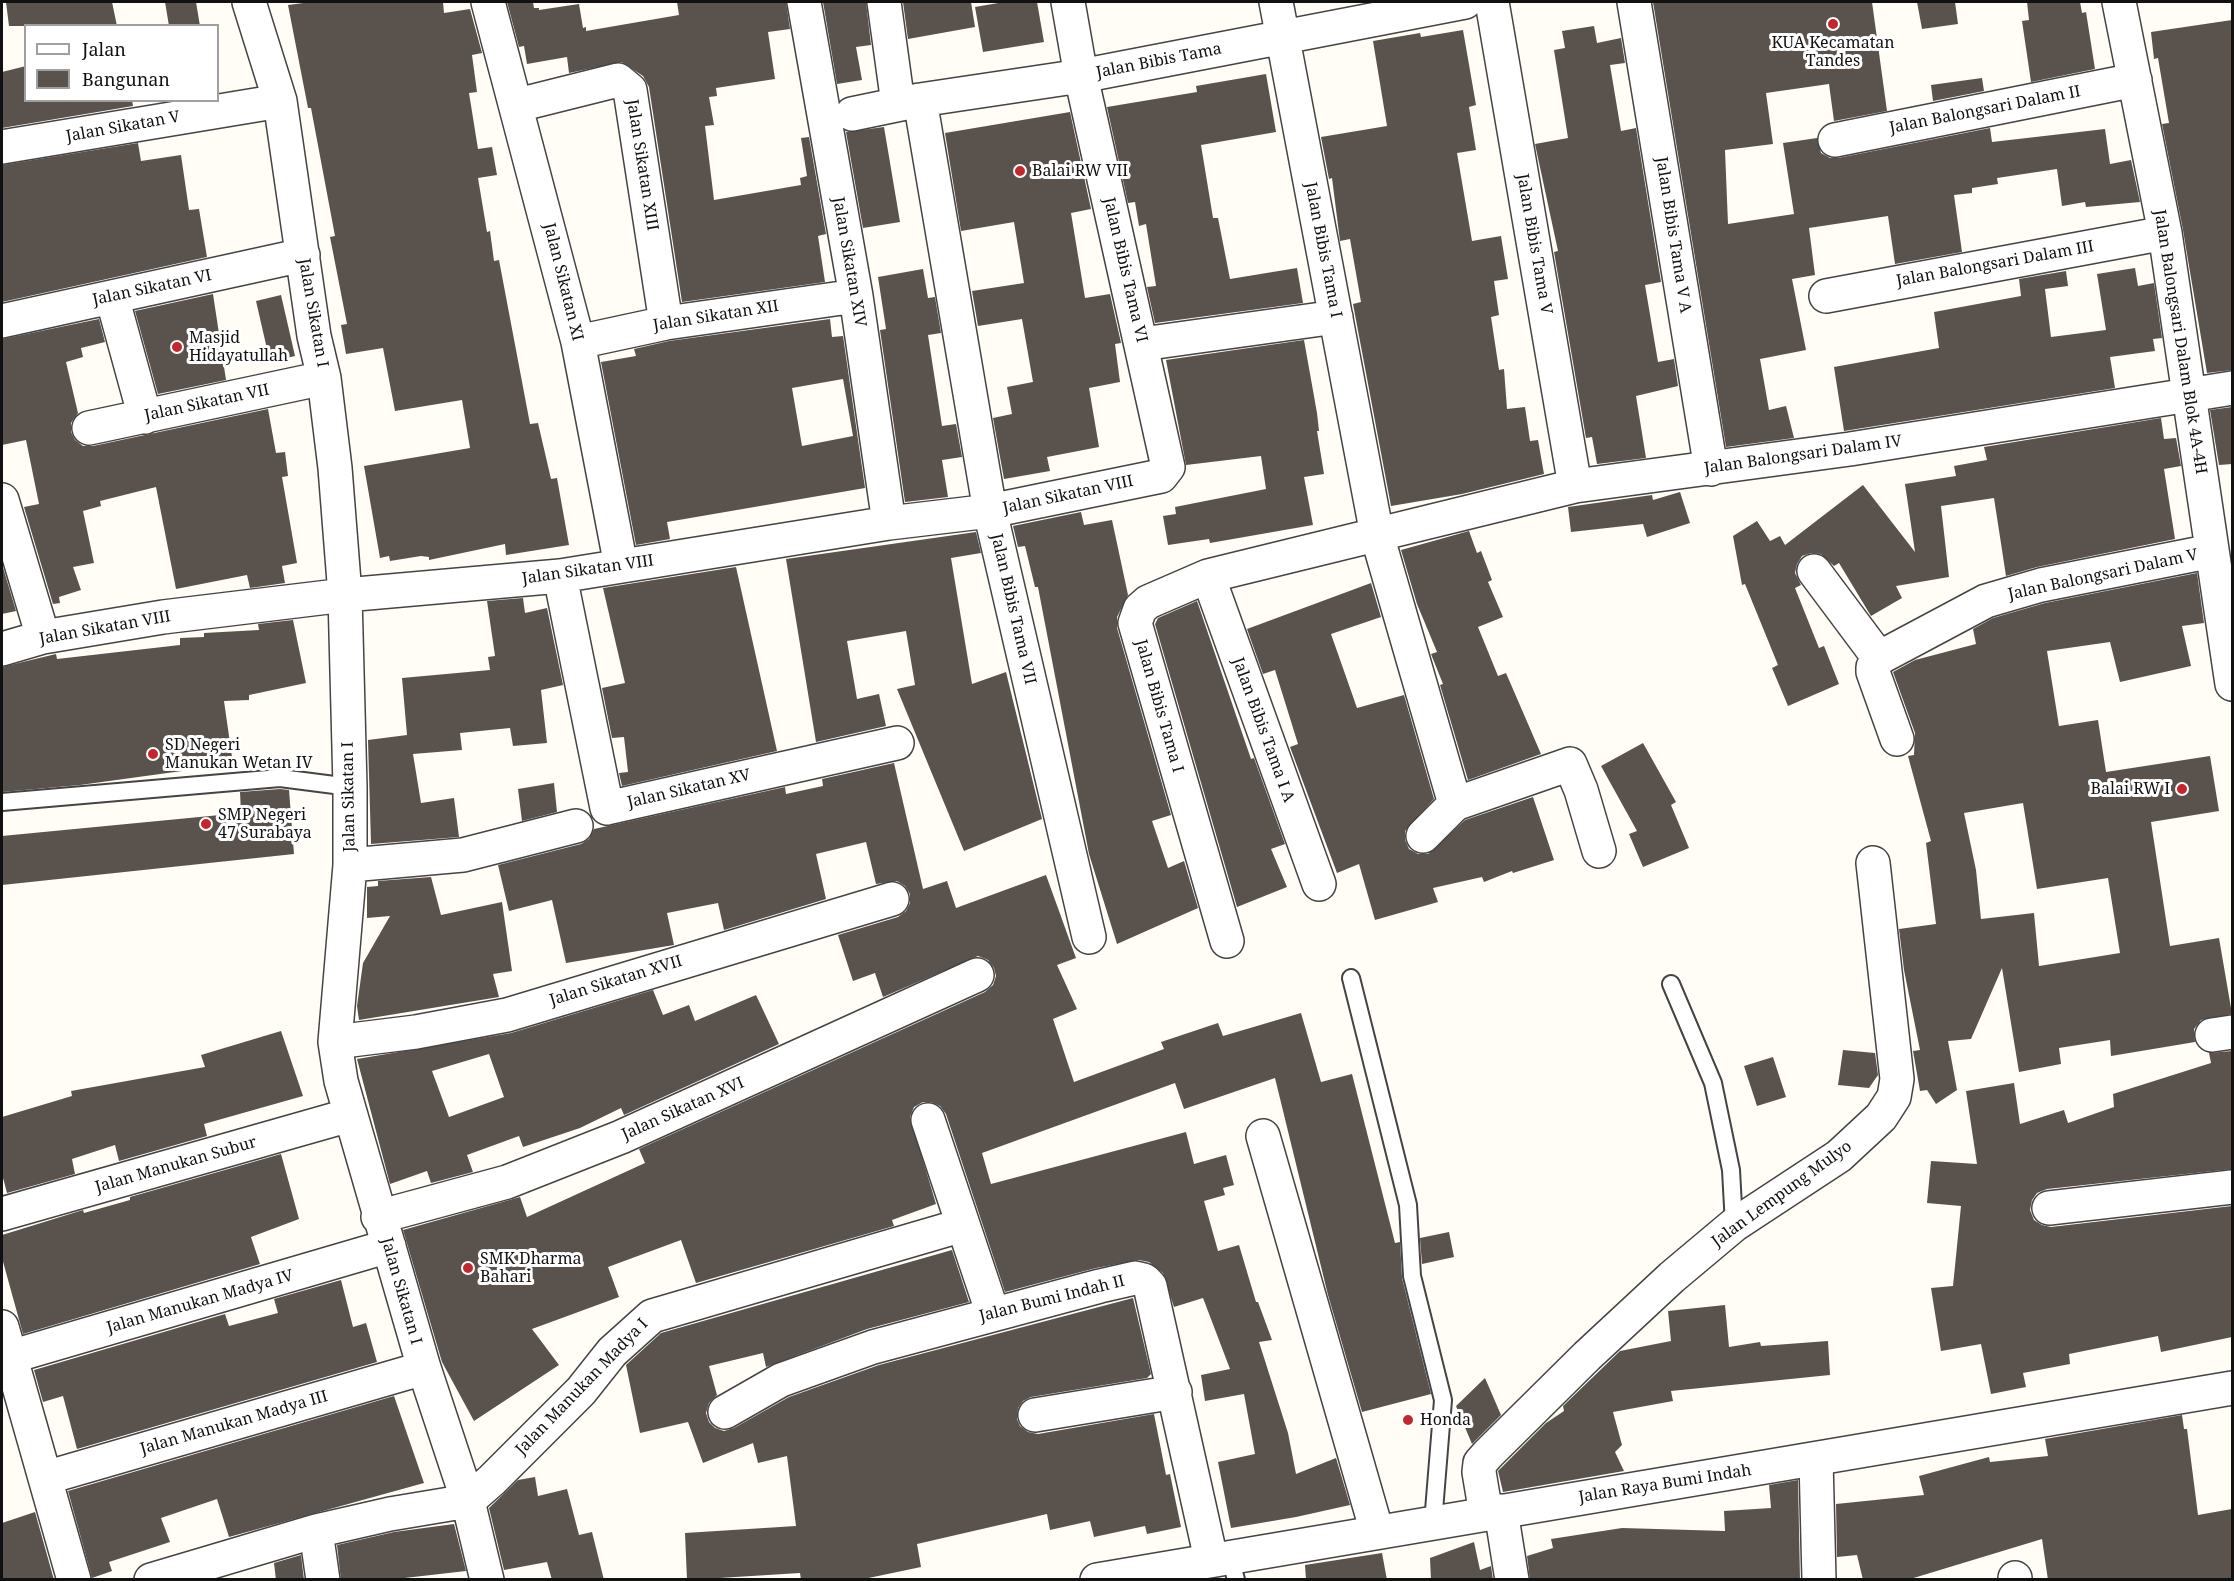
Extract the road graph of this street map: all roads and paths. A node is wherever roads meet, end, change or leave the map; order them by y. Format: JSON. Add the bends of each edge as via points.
{"nodes":[{"id":1,"x":249,"y":2,"type":"edge"},
{"id":2,"x":488,"y":2,"type":"edge"},
{"id":3,"x":804,"y":2,"type":"edge"},
{"id":4,"x":884,"y":2,"type":"edge"},
{"id":5,"x":1068,"y":2,"type":"edge"},
{"id":6,"x":1276,"y":2,"type":"edge"},
{"id":7,"x":1466,"y":2,"type":"edge"},
{"id":8,"x":1492,"y":2,"type":"edge"},
{"id":9,"x":1634,"y":2,"type":"edge"},
{"id":10,"x":2119,"y":2,"type":"edge"},
{"id":11,"x":1283,"y":39,"type":"junction"},
{"id":12,"x":1081,"y":76,"type":"junction"},
{"id":13,"x":2134,"y":80,"type":"junction"},
{"id":14,"x":280,"y":101,"type":"junction"},
{"id":15,"x":909,"y":102,"type":"junction"},
{"id":16,"x":518,"y":105,"type":"junction"},
{"id":17,"x":852,"y":114,"type":"dead end"},
{"id":18,"x":1835,"y":140,"type":"dead end"},
{"id":19,"x":2,"y":147,"type":"edge"},
{"id":20,"x":2165,"y":233,"type":"junction"},
{"id":21,"x":303,"y":255,"type":"junction"},
{"id":22,"x":856,"y":296,"type":"junction"},
{"id":23,"x":1826,"y":296,"type":"dead end"},
{"id":24,"x":112,"y":297,"type":"junction"},
{"id":25,"x":1336,"y":317,"type":"junction"},
{"id":26,"x":2,"y":321,"type":"edge"},
{"id":27,"x":666,"y":322,"type":"junction"},
{"id":28,"x":578,"y":342,"type":"junction"},
{"id":29,"x":1142,"y":344,"type":"junction"},
{"id":30,"x":324,"y":378,"type":"junction"},
{"id":31,"x":2232,"y":388,"type":"edge"},
{"id":32,"x":2188,"y":395,"type":"junction"},
{"id":33,"x":145,"y":417,"type":"junction"},
{"id":34,"x":89,"y":428,"type":"dead end"},
{"id":35,"x":1168,"y":467,"type":"joint"},
{"id":36,"x":1712,"y":469,"type":"junction"},
{"id":37,"x":1575,"y":486,"type":"junction"},
{"id":38,"x":2,"y":500,"type":"edge"},
{"id":39,"x":990,"y":511,"type":"junction"},
{"id":40,"x":889,"y":524,"type":"junction"},
{"id":41,"x":1377,"y":535,"type":"junction"},
{"id":42,"x":2212,"y":551,"type":"junction"},
{"id":43,"x":621,"y":566,"type":"junction"},
{"id":44,"x":1814,"y":571,"type":"dead end"},
{"id":45,"x":560,"y":576,"type":"junction"},
{"id":46,"x":1208,"y":576,"type":"junction"},
{"id":47,"x":345,"y":595,"type":"junction"},
{"id":48,"x":43,"y":637,"type":"junction"},
{"id":49,"x":2,"y":649,"type":"edge"},
{"id":50,"x":1880,"y":658,"type":"junction"},
{"id":51,"x":2232,"y":684,"type":"edge"},
{"id":52,"x":1897,"y":739,"type":"dead end"},
{"id":53,"x":897,"y":743,"type":"dead end"},
{"id":54,"x":350,"y":787,"type":"junction"},
{"id":55,"x":2,"y":802,"type":"edge"},
{"id":56,"x":1455,"y":804,"type":"junction"},
{"id":57,"x":576,"y":826,"type":"dead end"},
{"id":58,"x":1423,"y":836,"type":"dead end"},
{"id":59,"x":1599,"y":851,"type":"dead end"},
{"id":60,"x":1873,"y":863,"type":"dead end"},
{"id":61,"x":350,"y":865,"type":"junction"},
{"id":62,"x":1319,"y":884,"type":"dead end"},
{"id":63,"x":892,"y":899,"type":"dead end"},
{"id":64,"x":1089,"y":938,"type":"dead end"},
{"id":65,"x":1227,"y":940,"type":"dead end"},
{"id":66,"x":977,"y":975,"type":"dead end"},
{"id":67,"x":1351,"y":978,"type":"dead end"},
{"id":68,"x":1671,"y":984,"type":"dead end"},
{"id":69,"x":335,"y":1042,"type":"junction"},
{"id":70,"x":350,"y":1115,"type":"junction"},
{"id":71,"x":928,"y":1120,"type":"dead end"},
{"id":72,"x":1263,"y":1136,"type":"dead end"},
{"id":73,"x":2232,"y":1186,"type":"edge"},
{"id":74,"x":2049,"y":1208,"type":"dead end"},
{"id":75,"x":2,"y":1214,"type":"edge"},
{"id":76,"x":963,"y":1225,"type":"junction"},
{"id":77,"x":1734,"y":1225,"type":"junction"},
{"id":78,"x":383,"y":1231,"type":"junction"},
{"id":79,"x":993,"y":1314,"type":"junction"},
{"id":80,"x":6,"y":1342,"type":"edge"},
{"id":81,"x":424,"y":1368,"type":"junction"},
{"id":82,"x":2232,"y":1388,"type":"edge"},
{"id":83,"x":1175,"y":1392,"type":"junction"},
{"id":84,"x":725,"y":1412,"type":"dead end"},
{"id":85,"x":1035,"y":1415,"type":"dead end"},
{"id":86,"x":1816,"y":1459,"type":"junction"},
{"id":87,"x":45,"y":1478,"type":"junction"},
{"id":88,"x":468,"y":1501,"type":"junction"},
{"id":89,"x":1493,"y":1513,"type":"junction"},
{"id":90,"x":1433,"y":1523,"type":"junction"},
{"id":91,"x":316,"y":1531,"type":"junction"},
{"id":92,"x":1377,"y":1532,"type":"junction"},
{"id":93,"x":1226,"y":1565,"type":"edge"},
{"id":94,"x":74,"y":1580,"type":"edge"},
{"id":95,"x":151,"y":1580,"type":"edge"},
{"id":96,"x":323,"y":1580,"type":"edge"},
{"id":97,"x":487,"y":1580,"type":"edge"},
{"id":98,"x":1097,"y":1580,"type":"edge"},
{"id":99,"x":1512,"y":1580,"type":"edge"},
{"id":100,"x":1819,"y":1580,"type":"edge"}],
"edges":[{"from":1,"to":14,"type":"street","name":"Jalan Sikatan I"},
{"from":2,"to":16,"type":"street","name":"Jalan Sikatan XI"},
{"from":3,"to":22,"type":"street","name":"Jalan Sikatan XIV"},
{"from":4,"to":15,"type":"street","name":"Jalan Bibis Tama VII"},
{"from":5,"to":12,"type":"street","name":"Jalan Bibis Tama VI"},
{"from":6,"to":11,"type":"street","name":"Jalan Bibis Tama I"},
{"from":7,"to":11,"type":"street","name":"Jalan Bibis Tama"},
{"from":8,"to":37,"type":"street","name":"Jalan Bibis Tama V"},
{"from":9,"to":36,"type":"street","name":"Jalan Bibis Tama V A"},
{"from":10,"to":13,"type":"street","name":"Jalan Balongsari Dalam Blok 4A-4H"},
{"from":11,"to":12,"type":"street","name":"Jalan Bibis Tama"},
{"from":11,"to":25,"type":"street","name":"Jalan Bibis Tama I"},
{"from":12,"to":15,"type":"street","name":"Jalan Bibis Tama"},
{"from":12,"to":29,"type":"street","name":"Jalan Bibis Tama VI"},
{"from":13,"to":18,"type":"street","name":"Jalan Balongsari Dalam II"},
{"from":13,"to":20,"type":"street","name":"Jalan Balongsari Dalam Blok 4A-4H"},
{"from":14,"to":19,"type":"street","name":"Jalan Sikatan V"},
{"from":14,"to":21,"type":"street","name":"Jalan Sikatan I"},
{"from":15,"to":17,"type":"street","name":"Jalan Bibis Tama"},
{"from":15,"to":39,"type":"street","name":"Jalan Bibis Tama VII"},
{"from":16,"to":27,"type":"street","name":"Jalan Sikatan XIII","via":[[618,80],[630,90]]},
{"from":16,"to":28,"type":"street","name":"Jalan Sikatan XI"},
{"from":20,"to":23,"type":"street","name":"Jalan Balongsari Dalam III"},
{"from":20,"to":32,"type":"street","name":"Jalan Balongsari Dalam Blok 4A-4H"},
{"from":21,"to":24,"type":"street","name":"Jalan Sikatan VI"},
{"from":21,"to":30,"type":"street","name":"Jalan Sikatan I"},
{"from":22,"to":27,"type":"street","name":"Jalan Sikatan XII"},
{"from":22,"to":40,"type":"street","name":"Jalan Sikatan XIV"},
{"from":24,"to":26,"type":"street","name":"Jalan Sikatan VI"},
{"from":24,"to":33,"type":"street"},
{"from":25,"to":29,"type":"street"},
{"from":25,"to":41,"type":"street","name":"Jalan Bibis Tama I"},
{"from":27,"to":28,"type":"street","name":"Jalan Sikatan XII"},
{"from":28,"to":43,"type":"street","name":"Jalan Sikatan XI"},
{"from":29,"to":35,"type":"street","name":"Jalan Bibis Tama VI"},
{"from":30,"to":33,"type":"street","name":"Jalan Sikatan VII"},
{"from":30,"to":47,"type":"street","name":"Jalan Sikatan I"},
{"from":31,"to":32,"type":"street","name":"Jalan Balongsari Dalam IV"},
{"from":32,"to":36,"type":"street","name":"Jalan Balongsari Dalam IV"},
{"from":32,"to":42,"type":"street","name":"Jalan Balongsari Dalam Blok 4A-4H"},
{"from":33,"to":34,"type":"street","name":"Jalan Sikatan VII"},
{"from":35,"to":39,"type":"street","name":"Jalan Sikatan VIII","via":[[1161,476]]},
{"from":36,"to":37,"type":"street","name":"Jalan Balongsari Dalam IV"},
{"from":37,"to":41,"type":"street","name":"Jalan Balongsari Dalam IV"},
{"from":38,"to":48,"type":"street"},
{"from":39,"to":40,"type":"street","name":"Jalan Sikatan VIII"},
{"from":39,"to":64,"type":"street","name":"Jalan Bibis Tama VII"},
{"from":40,"to":43,"type":"street","name":"Jalan Sikatan VIII"},
{"from":41,"to":46,"type":"street","name":"Jalan Bibis Tama I"},
{"from":41,"to":56,"type":"street","name":"Jalan Bibis Tama I"},
{"from":42,"to":50,"type":"street","name":"Jalan Balongsari Dalam V","via":[[2041,585],[1986,601]]},
{"from":42,"to":51,"type":"street","name":"Jalan Balongsari Dalam Blok 4A-4H"},
{"from":43,"to":45,"type":"street","name":"Jalan Sikatan VIII"},
{"from":44,"to":50,"type":"street"},
{"from":45,"to":47,"type":"street","name":"Jalan Sikatan VIII"},
{"from":45,"to":53,"type":"street","name":"Jalan Sikatan XV","via":[[607,808]]},
{"from":46,"to":62,"type":"street","name":"Jalan Bibis Tama I A"},
{"from":46,"to":65,"type":"street","name":"Jalan Bibis Tama I","via":[[1148,602],[1140,609],[1135,623]]},
{"from":47,"to":48,"type":"street","name":"Jalan Sikatan VIII","via":[[163,617]]},
{"from":47,"to":54,"type":"street","name":"Jalan Sikatan I"},
{"from":48,"to":49,"type":"street","name":"Jalan Sikatan VIII"},
{"from":50,"to":52,"type":"street","via":[[1873,672]]},
{"from":54,"to":55,"type":"lane","via":[[280,778]]},
{"from":54,"to":61,"type":"street","name":"Jalan Sikatan I"},
{"from":56,"to":58,"type":"street"},
{"from":56,"to":59,"type":"street","via":[[1570,764]]},
{"from":57,"to":61,"type":"street","via":[[463,855]]},
{"from":60,"to":77,"type":"street","name":"Jalan Lempung Mulyo","via":[[1897,1079],[1894,1097],[1881,1117],[1839,1156]]},
{"from":61,"to":69,"type":"street","name":"Jalan Sikatan I"},
{"from":63,"to":69,"type":"street","name":"Jalan Sikatan XVII","via":[[507,1015]]},
{"from":66,"to":78,"type":"street","name":"Jalan Sikatan XVI","via":[[621,1137]]},
{"from":67,"to":90,"type":"lane","via":[[1408,1205],[1412,1276],[1443,1400]]},
{"from":68,"to":77,"type":"lane","via":[[1713,1083],[1731,1170]]},
{"from":69,"to":70,"type":"street","name":"Jalan Sikatan I"},
{"from":70,"to":75,"type":"street","name":"Jalan Manukan Subur"},
{"from":70,"to":78,"type":"street","name":"Jalan Sikatan I"},
{"from":71,"to":76,"type":"street"},
{"from":72,"to":92,"type":"street"},
{"from":73,"to":74,"type":"street"},
{"from":76,"to":79,"type":"street"},
{"from":76,"to":88,"type":"street","name":"Jalan Manukan Madya I","via":[[652,1316]]},
{"from":77,"to":89,"type":"street","name":"Jalan Lempung Mulyo","via":[[1587,1356],[1480,1463],[1479,1472]]},
{"from":78,"to":80,"type":"street","name":"Jalan Manukan Madya IV"},
{"from":78,"to":81,"type":"street","name":"Jalan Sikatan I"},
{"from":79,"to":83,"type":"street","name":"Jalan Bumi Indah II","via":[[1135,1278],[1144,1280],[1150,1286]]},
{"from":79,"to":84,"type":"street","name":"Jalan Bumi Indah II","via":[[817,1365],[781,1380]]},
{"from":80,"to":87,"type":"street"},
{"from":81,"to":87,"type":"street","name":"Jalan Manukan Madya III"},
{"from":81,"to":88,"type":"street","name":"Jalan Sikatan I"},
{"from":82,"to":86,"type":"street","name":"Jalan Raya Bumi Indah"},
{"from":83,"to":85,"type":"street"},
{"from":83,"to":93,"type":"street","name":"Jalan Bumi Indah II"},
{"from":86,"to":89,"type":"street","name":"Jalan Raya Bumi Indah"},
{"from":86,"to":100,"type":"street"},
{"from":87,"to":94,"type":"street"},
{"from":88,"to":91,"type":"street"},
{"from":88,"to":97,"type":"street","name":"Jalan Sikatan I"},
{"from":89,"to":90,"type":"street","name":"Jalan Raya Bumi Indah"},
{"from":89,"to":99,"type":"street","name":"Jalan Lempung Mulyo"},
{"from":90,"to":92,"type":"street","name":"Jalan Raya Bumi Indah"},
{"from":91,"to":95,"type":"street"},
{"from":91,"to":96,"type":"street"},
{"from":92,"to":93,"type":"street","name":"Jalan Raya Bumi Indah"},
{"from":93,"to":98,"type":"street","name":"Jalan Raya Bumi Indah"}]}
